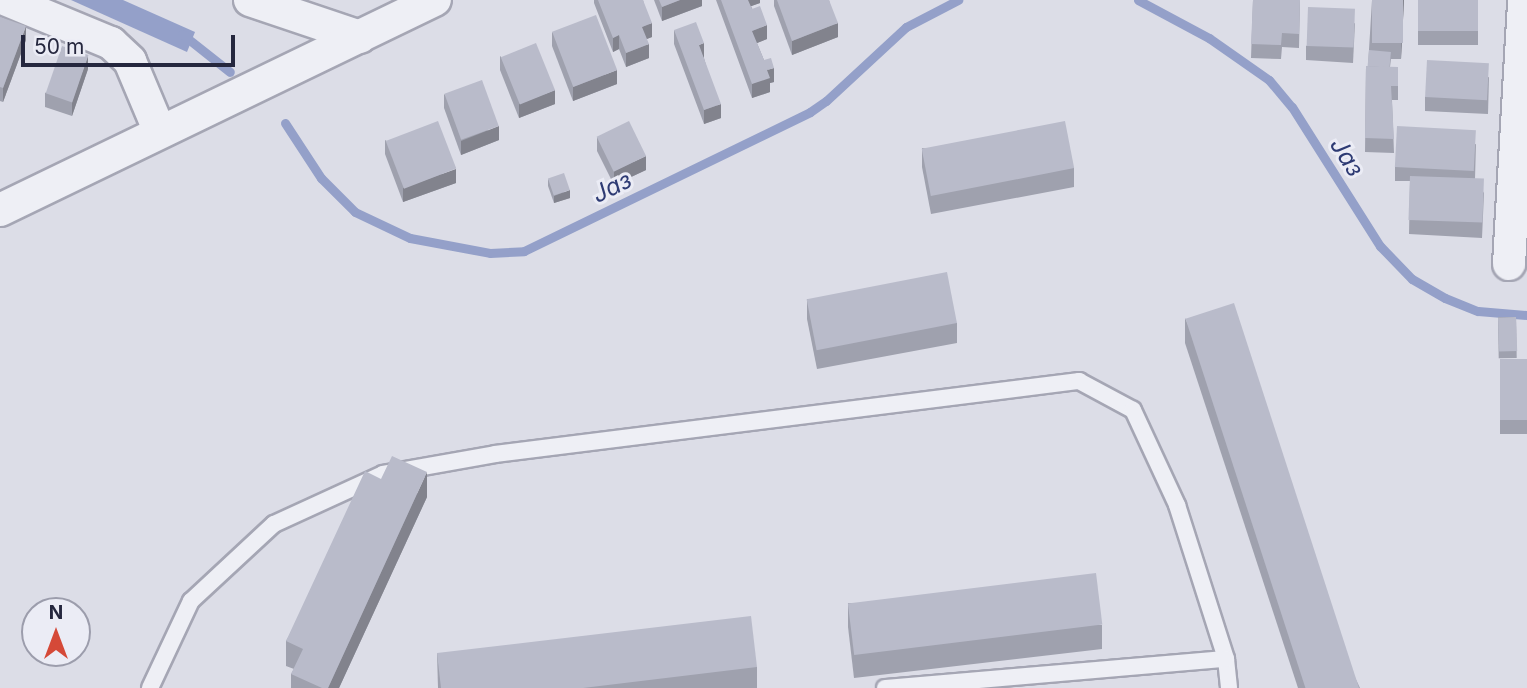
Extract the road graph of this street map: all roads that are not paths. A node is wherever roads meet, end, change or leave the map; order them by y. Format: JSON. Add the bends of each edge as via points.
{"nodes":[{"id":1,"x":7,"y":0,"type":"edge"},
{"id":2,"x":435,"y":0,"type":"edge"},
{"id":3,"x":1524,"y":0,"type":"edge"},
{"id":4,"x":262,"y":3,"type":"edge"},
{"id":5,"x":360,"y":37,"type":"junction"},
{"id":6,"x":159,"y":130,"type":"junction"},
{"id":7,"x":0,"y":210,"type":"edge"},
{"id":8,"x":1508,"y":264,"type":"dead end"},
{"id":9,"x":1226,"y":659,"type":"junction"},
{"id":10,"x":150,"y":688,"type":"edge"},
{"id":11,"x":885,"y":688,"type":"edge"},
{"id":12,"x":1229,"y":688,"type":"edge"}],
"edges":[{"from":1,"to":6,"type":"street","via":[[111,43],[130,61]]},
{"from":2,"to":5,"type":"street"},
{"from":3,"to":8,"type":"street"},
{"from":4,"to":5,"type":"street"},
{"from":5,"to":6,"type":"street"},
{"from":6,"to":7,"type":"street"},
{"from":9,"to":10,"type":"lane","via":[[1177,505],[1133,410],[1079,381],[495,454],[383,474],[274,524],[191,601]]},
{"from":9,"to":11,"type":"lane"},
{"from":9,"to":12,"type":"lane"}]}
